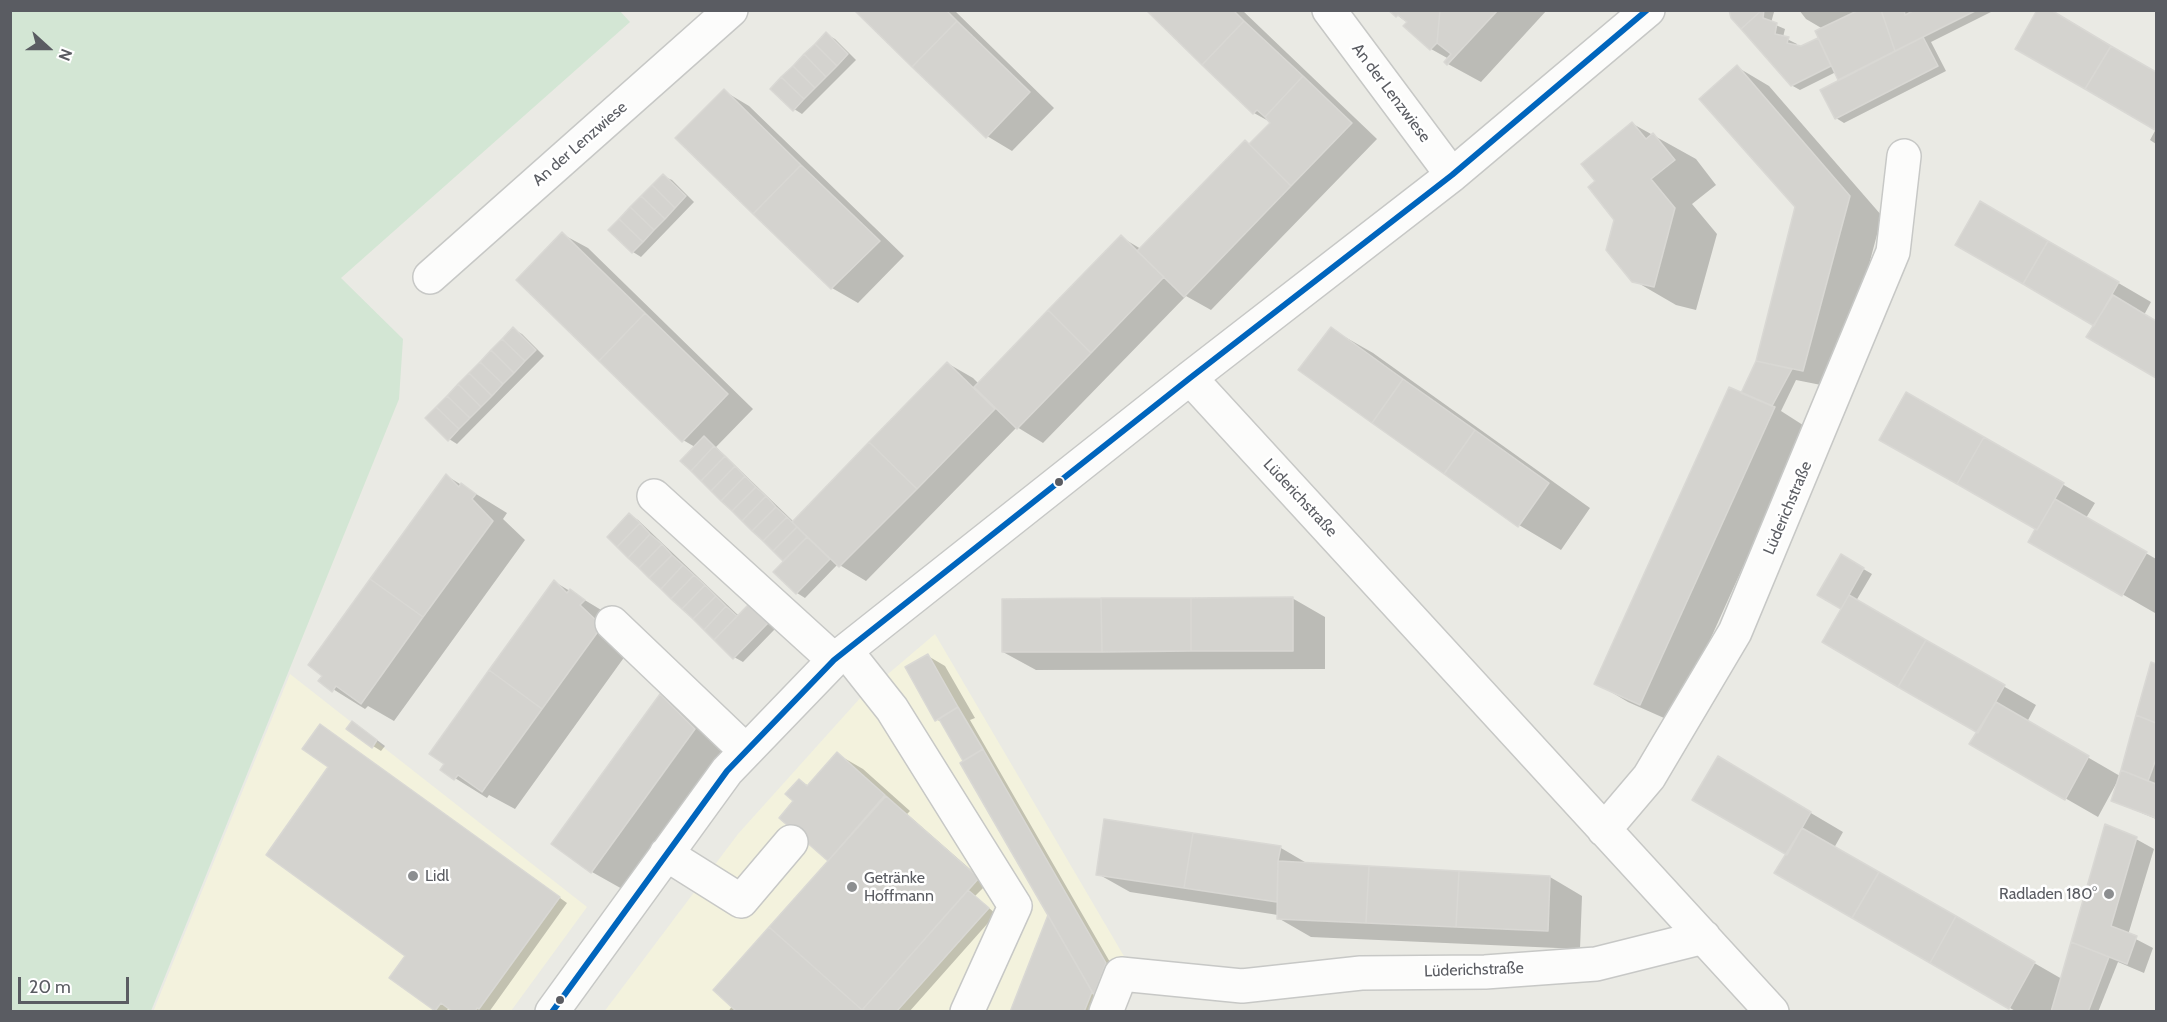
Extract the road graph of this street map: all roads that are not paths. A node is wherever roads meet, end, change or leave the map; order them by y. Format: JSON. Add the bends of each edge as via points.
{"nodes":[{"id":1,"x":731,"y":10,"type":"edge"},
{"id":2,"x":1329,"y":10,"type":"edge"},
{"id":3,"x":1648,"y":10,"type":"edge"},
{"id":4,"x":1904,"y":156,"type":"dead end"},
{"id":5,"x":1452,"y":175,"type":"junction"},
{"id":6,"x":430,"y":277,"type":"dead end"},
{"id":7,"x":1190,"y":378,"type":"junction"},
{"id":8,"x":654,"y":496,"type":"dead end"},
{"id":9,"x":612,"y":623,"type":"dead end"},
{"id":10,"x":840,"y":656,"type":"junction"},
{"id":11,"x":746,"y":751,"type":"junction"},
{"id":12,"x":1604,"y":830,"type":"junction"},
{"id":13,"x":790,"y":842,"type":"dead end"},
{"id":14,"x":666,"y":854,"type":"junction"},
{"id":15,"x":1704,"y":938,"type":"junction"},
{"id":16,"x":552,"y":1011,"type":"edge"},
{"id":17,"x":967,"y":1011,"type":"edge"},
{"id":18,"x":1106,"y":1011,"type":"edge"},
{"id":19,"x":1772,"y":1011,"type":"edge"}],
"edges":[{"from":1,"to":6,"type":"street","name":"An der Lenzwiese"},
{"from":2,"to":5,"type":"street","name":"An der Lenzwiese"},
{"from":3,"to":5,"type":"street"},
{"from":4,"to":12,"type":"street","name":"Lüderichstraße","via":[[1893,252],[1735,632],[1649,777]]},
{"from":5,"to":7,"type":"street"},
{"from":7,"to":10,"type":"street"},
{"from":7,"to":12,"type":"street","name":"Lüderichstraße"},
{"from":8,"to":10,"type":"street"},
{"from":9,"to":11,"type":"street"},
{"from":10,"to":11,"type":"street"},
{"from":10,"to":17,"type":"street","via":[[892,709],[1015,906]]},
{"from":11,"to":14,"type":"street"},
{"from":12,"to":15,"type":"street","name":"Lüderichstraße"},
{"from":13,"to":14,"type":"street","via":[[741,901]]},
{"from":14,"to":16,"type":"street"},
{"from":15,"to":18,"type":"street","name":"Lüderichstraße","via":[[1596,964],[1485,972],[1361,972],[1242,986],[1121,974]]},
{"from":15,"to":19,"type":"street","name":"Lüderichstraße"}]}
